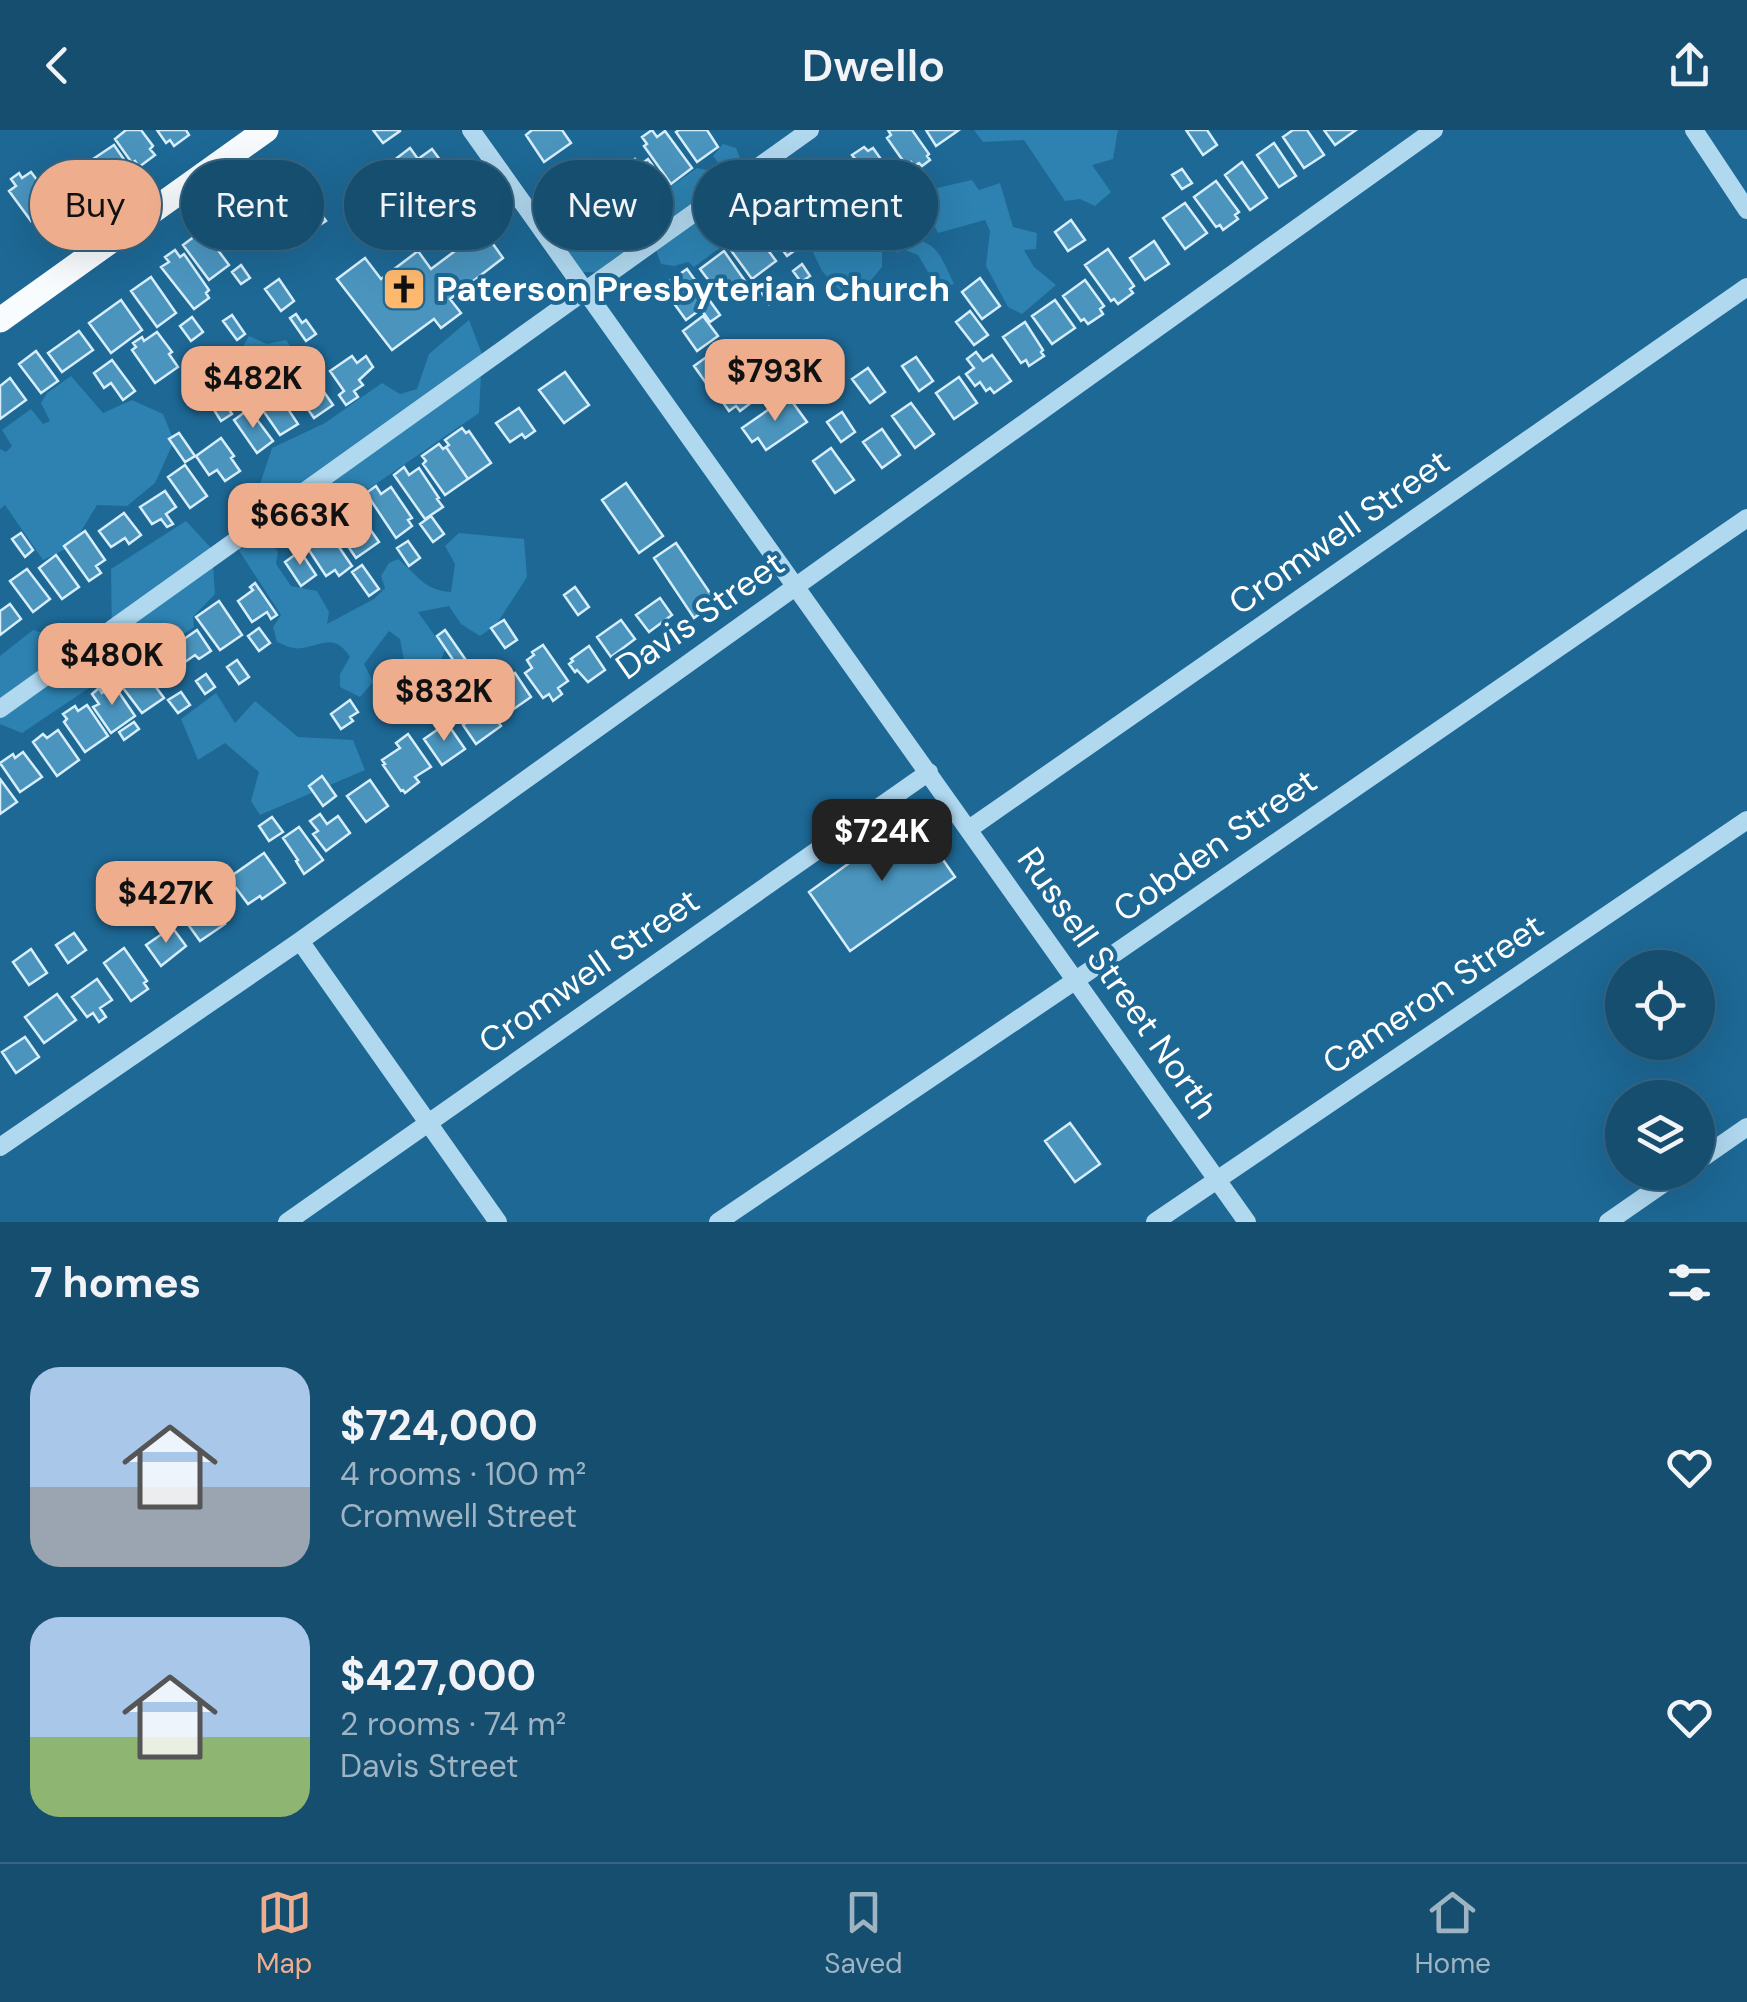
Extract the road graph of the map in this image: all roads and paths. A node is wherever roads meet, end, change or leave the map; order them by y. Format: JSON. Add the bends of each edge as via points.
{"nodes":[{"id":1,"x":266,"y":130,"type":"edge"},
{"id":2,"x":472,"y":130,"type":"edge"},
{"id":3,"x":810,"y":130,"type":"edge"},
{"id":4,"x":1434,"y":130,"type":"edge"},
{"id":5,"x":1694,"y":130,"type":"edge"},
{"id":6,"x":1747,"y":210,"type":"edge"},
{"id":7,"x":1747,"y":287,"type":"edge"},
{"id":8,"x":585,"y":291,"type":"junction"},
{"id":9,"x":0,"y":320,"type":"edge"},
{"id":10,"x":1747,"y":518,"type":"edge"},
{"id":11,"x":796,"y":587,"type":"junction"},
{"id":12,"x":0,"y":709,"type":"edge"},
{"id":13,"x":929,"y":772,"type":"junction"},
{"id":14,"x":1747,"y":820,"type":"edge"},
{"id":15,"x":969,"y":829,"type":"junction"},
{"id":16,"x":300,"y":941,"type":"junction"},
{"id":17,"x":1076,"y":980,"type":"junction"},
{"id":18,"x":428,"y":1123,"type":"junction"},
{"id":19,"x":1747,"y":1127,"type":"edge"},
{"id":20,"x":0,"y":1148,"type":"edge"},
{"id":21,"x":1715,"y":1149,"type":"edge"},
{"id":22,"x":1217,"y":1180,"type":"junction"},
{"id":23,"x":1654,"y":1190,"type":"edge"},
{"id":24,"x":287,"y":1222,"type":"edge"},
{"id":25,"x":498,"y":1222,"type":"edge"},
{"id":26,"x":718,"y":1222,"type":"edge"},
{"id":27,"x":1156,"y":1222,"type":"edge"},
{"id":28,"x":1247,"y":1222,"type":"edge"},
{"id":29,"x":1608,"y":1222,"type":"edge"}],
"edges":[{"from":1,"to":9,"type":"main road"},
{"from":2,"to":8,"type":"street","name":"Russell Street North"},
{"from":3,"to":8,"type":"street"},
{"from":4,"to":11,"type":"street","name":"Davis Street"},
{"from":5,"to":6,"type":"street"},
{"from":7,"to":15,"type":"street","name":"Cromwell Street"},
{"from":8,"to":11,"type":"street","name":"Russell Street North"},
{"from":8,"to":12,"type":"street"},
{"from":10,"to":17,"type":"street","name":"Cobden Street"},
{"from":11,"to":13,"type":"street","name":"Russell Street North"},
{"from":11,"to":16,"type":"street","name":"Davis Street"},
{"from":13,"to":15,"type":"street","name":"Russell Street North"},
{"from":13,"to":18,"type":"street","name":"Cromwell Street"},
{"from":14,"to":22,"type":"street","name":"Cameron Street"},
{"from":15,"to":17,"type":"street","name":"Russell Street North"},
{"from":16,"to":18,"type":"street"},
{"from":16,"to":20,"type":"street","name":"Davis Street"},
{"from":17,"to":22,"type":"street","name":"Russell Street North"},
{"from":17,"to":26,"type":"street","name":"Cobden Street"},
{"from":18,"to":24,"type":"street","name":"Cromwell Street"},
{"from":18,"to":25,"type":"street"},
{"from":19,"to":21,"type":"street"},
{"from":22,"to":27,"type":"street","name":"Cameron Street"},
{"from":22,"to":28,"type":"street","name":"Russell Street North"},
{"from":23,"to":29,"type":"street"}]}
